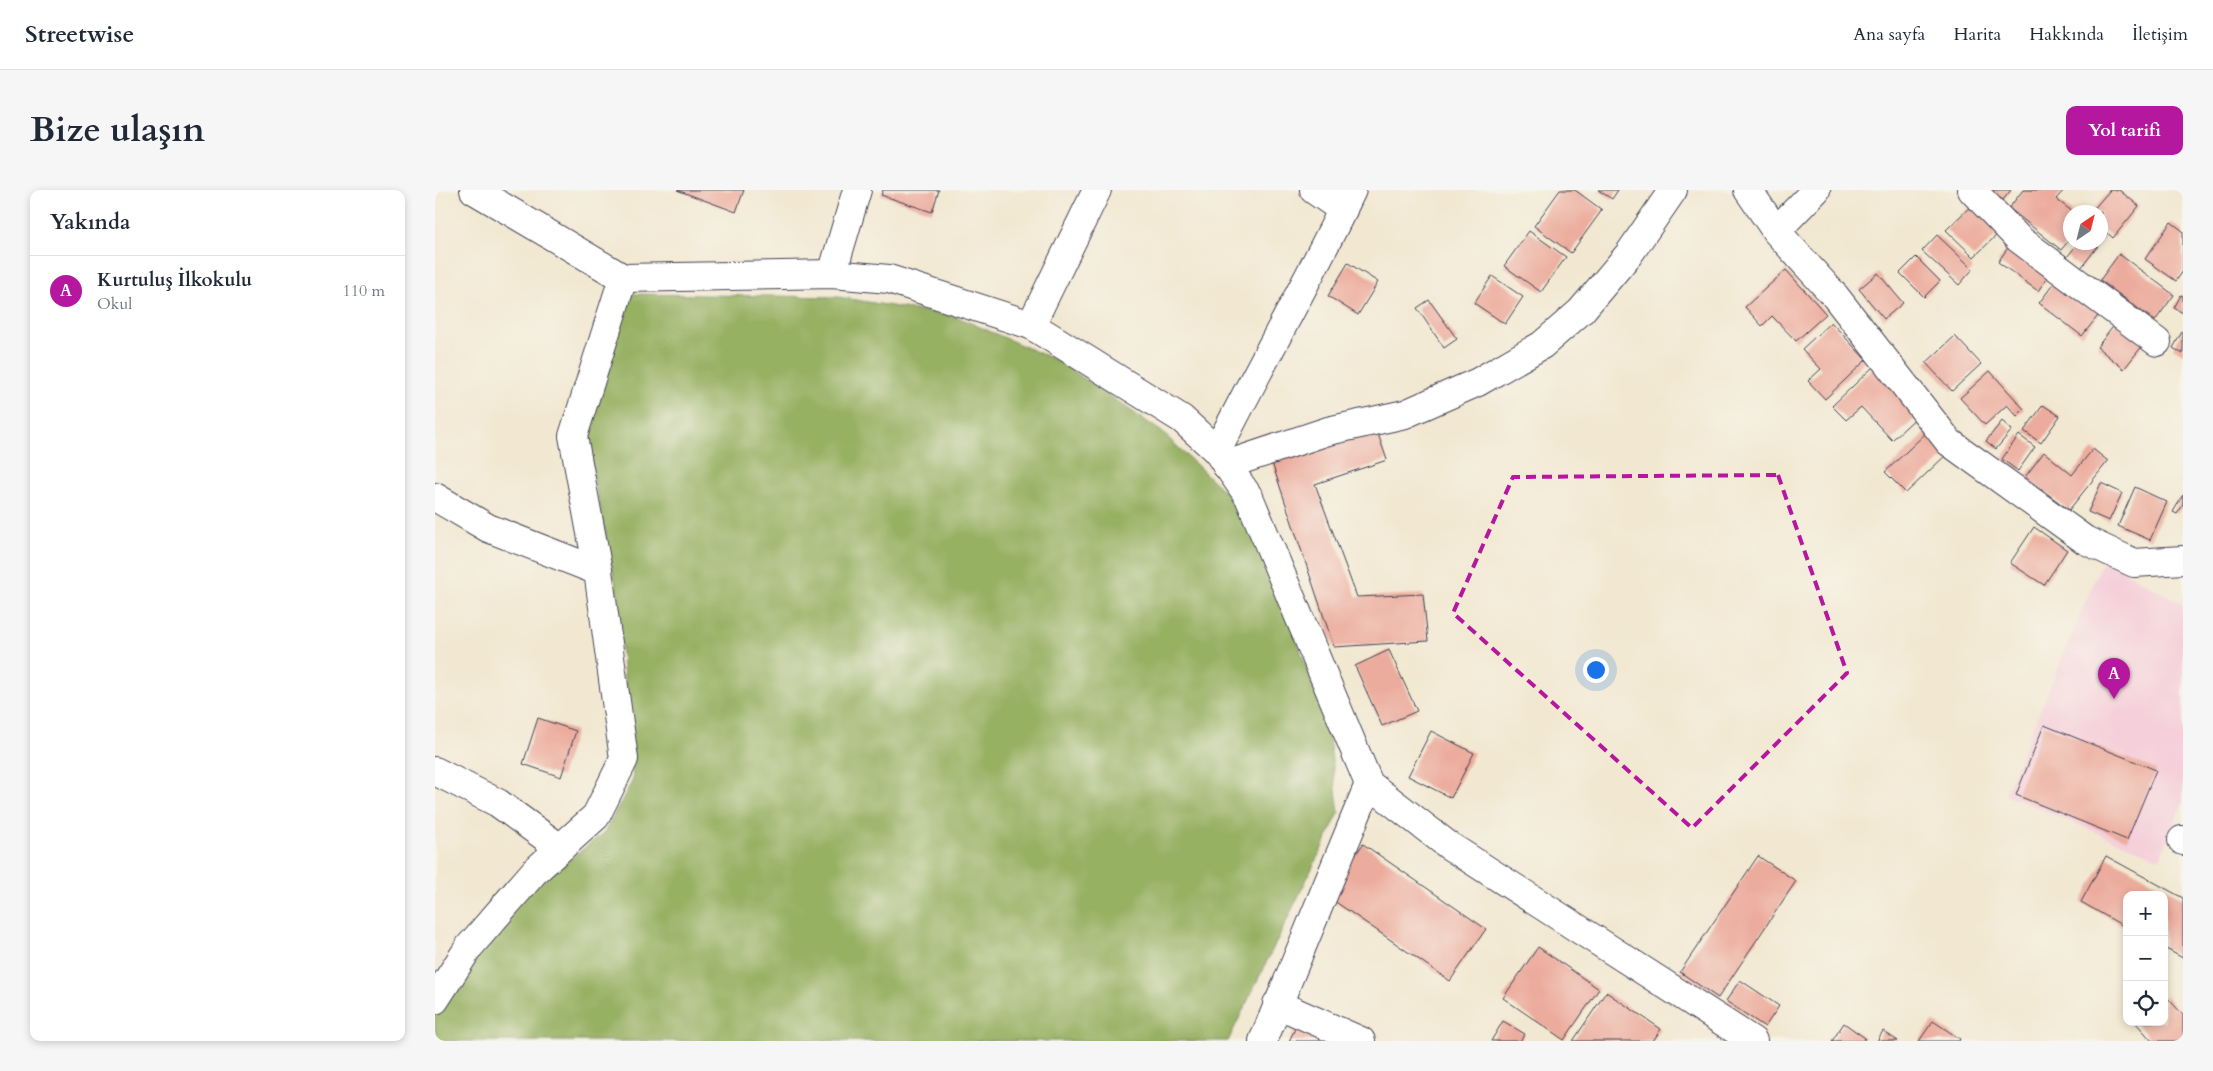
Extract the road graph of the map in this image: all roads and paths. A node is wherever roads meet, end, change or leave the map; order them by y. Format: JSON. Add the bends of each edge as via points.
{"nodes":[{"id":1,"x":474,"y":190,"type":"edge"},
{"id":2,"x":857,"y":190,"type":"edge"},
{"id":3,"x":1097,"y":190,"type":"edge"},
{"id":4,"x":1315,"y":190,"type":"edge"},
{"id":5,"x":1673,"y":190,"type":"edge"},
{"id":6,"x":1748,"y":190,"type":"edge"},
{"id":7,"x":1815,"y":190,"type":"edge"},
{"id":8,"x":1972,"y":190,"type":"edge"},
{"id":9,"x":1347,"y":200,"type":"edge"},
{"id":10,"x":1776,"y":231,"type":"junction"},
{"id":11,"x":832,"y":274,"type":"junction"},
{"id":12,"x":623,"y":278,"type":"junction"},
{"id":13,"x":1031,"y":325,"type":"junction"},
{"id":14,"x":2157,"y":342,"type":"dead end"},
{"id":15,"x":1221,"y":458,"type":"junction"},
{"id":16,"x":435,"y":497,"type":"edge"},
{"id":17,"x":2183,"y":560,"type":"edge"},
{"id":18,"x":598,"y":571,"type":"junction"},
{"id":19,"x":435,"y":771,"type":"edge"},
{"id":20,"x":1369,"y":784,"type":"junction"},
{"id":21,"x":560,"y":848,"type":"junction"},
{"id":22,"x":435,"y":1000,"type":"edge"},
{"id":23,"x":1277,"y":1004,"type":"junction"},
{"id":24,"x":1263,"y":1041,"type":"edge"},
{"id":25,"x":1361,"y":1041,"type":"edge"},
{"id":26,"x":1753,"y":1041,"type":"edge"}],
"edges":[{"from":1,"to":12,"type":"street"},
{"from":2,"to":11,"type":"street"},
{"from":3,"to":13,"type":"street"},
{"from":4,"to":9,"type":"street"},
{"from":5,"to":15,"type":"street","via":[[1629,254],[1581,311],[1542,345],[1478,382],[1405,414]]},
{"from":6,"to":10,"type":"street"},
{"from":7,"to":10,"type":"street"},
{"from":8,"to":14,"type":"street","via":[[2019,239]]},
{"from":9,"to":15,"type":"street","via":[[1318,260],[1261,362]]},
{"from":10,"to":17,"type":"street","via":[[1835,296],[1949,442],[2085,540],[2134,563]]},
{"from":11,"to":12,"type":"street"},
{"from":11,"to":13,"type":"street","via":[[889,279]]},
{"from":12,"to":18,"type":"street","via":[[573,436]]},
{"from":13,"to":15,"type":"street","via":[[1181,419]]},
{"from":15,"to":20,"type":"street","via":[[1249,497]]},
{"from":16,"to":18,"type":"street","via":[[488,528]]},
{"from":18,"to":21,"type":"street","via":[[624,759],[596,816]]},
{"from":19,"to":21,"type":"street","via":[[498,803]]},
{"from":20,"to":23,"type":"street"},
{"from":20,"to":26,"type":"street","via":[[1447,845]]},
{"from":21,"to":22,"type":"street","via":[[534,872],[469,947]]},
{"from":23,"to":24,"type":"street"},
{"from":23,"to":25,"type":"street"}]}
